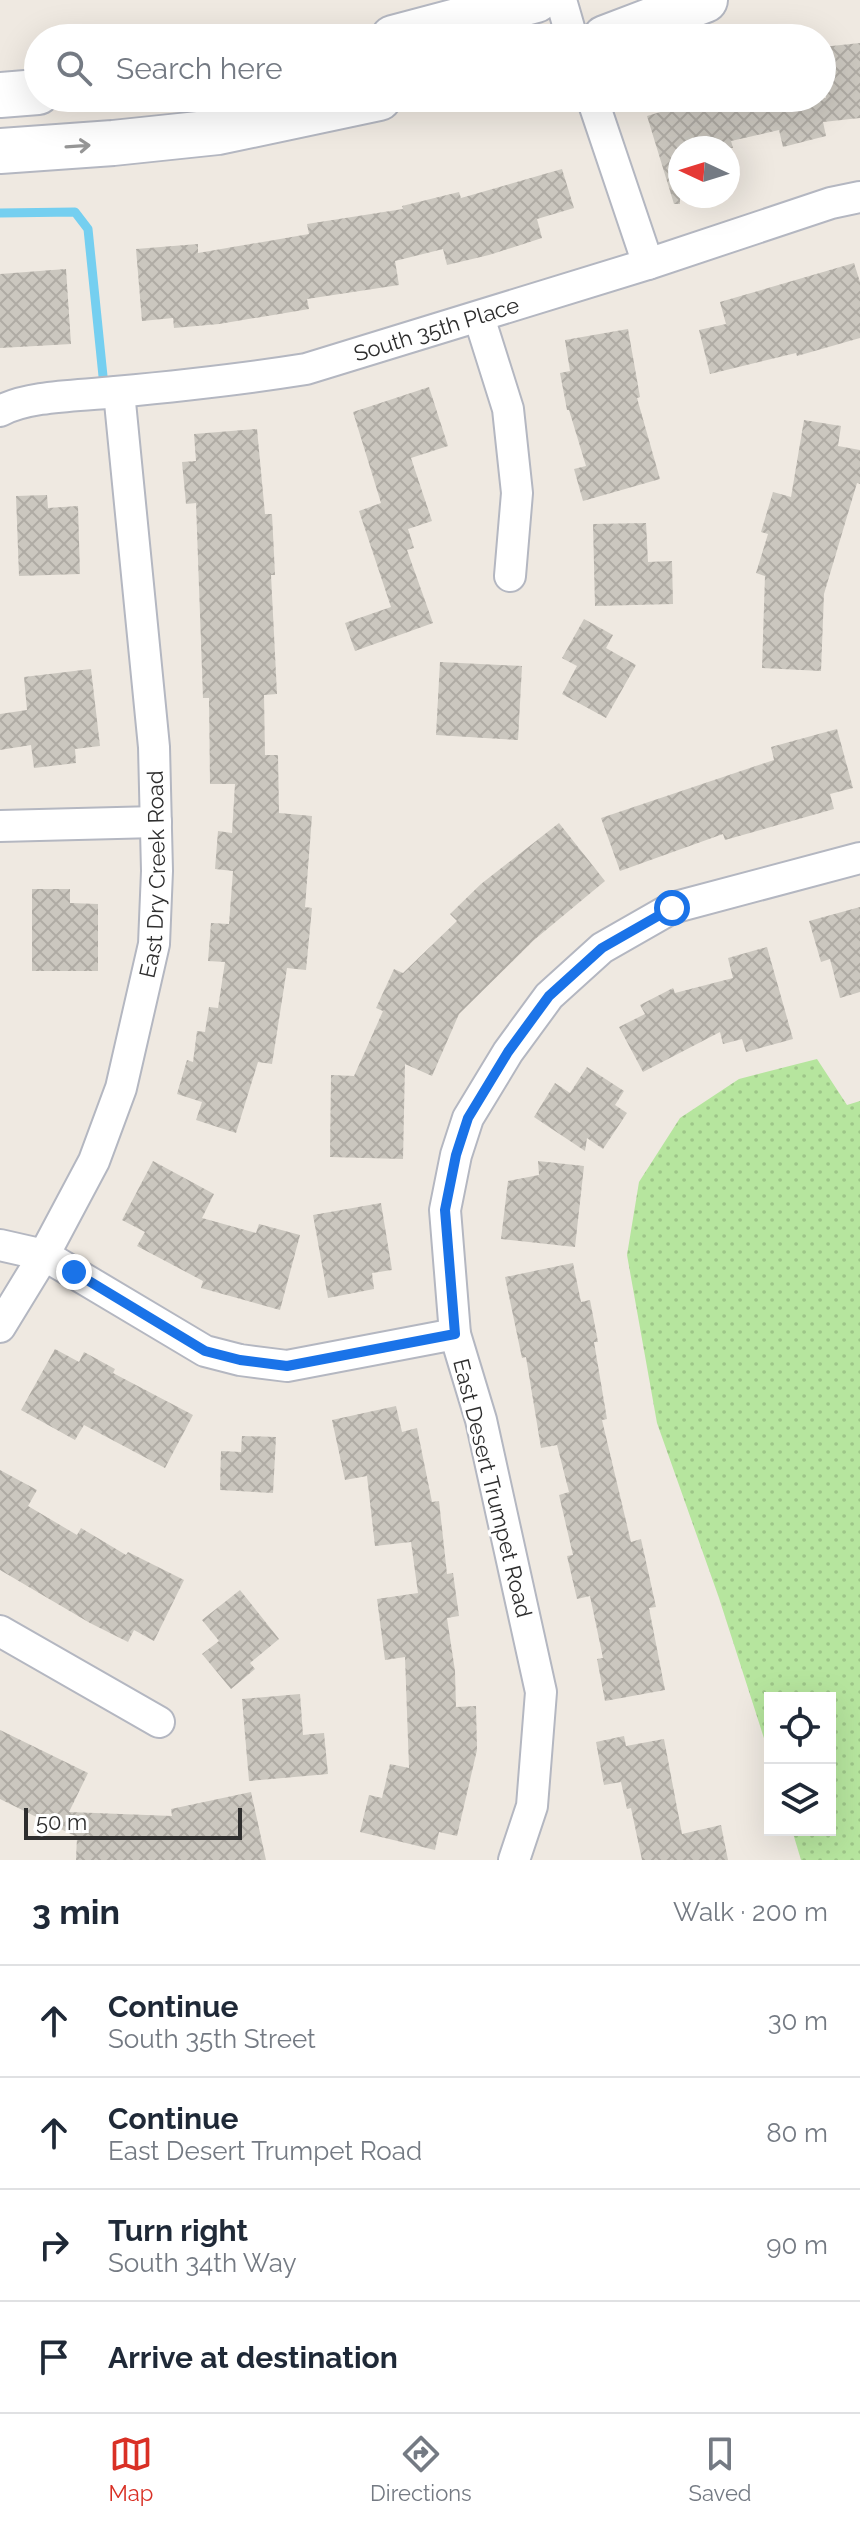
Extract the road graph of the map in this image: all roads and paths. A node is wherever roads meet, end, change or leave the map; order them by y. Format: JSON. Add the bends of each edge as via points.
{"nodes":[{"id":1,"x":536,"y":0,"type":"edge"},
{"id":2,"x":561,"y":0,"type":"edge"},
{"id":3,"x":705,"y":0,"type":"edge"},
{"id":4,"x":446,"y":24,"type":"edge"},
{"id":5,"x":568,"y":24,"type":"edge"},
{"id":6,"x":642,"y":24,"type":"edge"},
{"id":7,"x":24,"y":93,"type":"edge"},
{"id":8,"x":0,"y":95,"type":"edge"},
{"id":9,"x":313,"y":112,"type":"edge"},
{"id":10,"x":597,"y":112,"type":"edge"},
{"id":11,"x":0,"y":151,"type":"edge"},
{"id":12,"x":860,"y":197,"type":"edge"},
{"id":13,"x":648,"y":264,"type":"junction"},
{"id":14,"x":479,"y":317,"type":"junction"},
{"id":15,"x":119,"y":392,"type":"junction"},
{"id":16,"x":0,"y":411,"type":"edge"},
{"id":17,"x":510,"y":576,"type":"dead end"},
{"id":18,"x":156,"y":822,"type":"junction"},
{"id":19,"x":0,"y":826,"type":"edge"},
{"id":20,"x":860,"y":858,"type":"edge"},
{"id":21,"x":0,"y":1245,"type":"edge"},
{"id":22,"x":44,"y":1255,"type":"junction"},
{"id":23,"x":0,"y":1327,"type":"edge"},
{"id":24,"x":455,"y":1334,"type":"junction"},
{"id":25,"x":0,"y":1631,"type":"edge"},
{"id":26,"x":159,"y":1722,"type":"dead end"},
{"id":27,"x":519,"y":1859,"type":"edge"}],
"edges":[{"from":1,"to":4,"type":"street"},
{"from":2,"to":5,"type":"street"},
{"from":3,"to":6,"type":"street"},
{"from":7,"to":8,"type":"street"},
{"from":11,"to":9,"type":"street","one_way":true,"via":[[218,132]]},
{"from":10,"to":13,"type":"street"},
{"from":12,"to":13,"type":"street","name":"South 35th Place"},
{"from":13,"to":14,"type":"street","name":"South 35th Place"},
{"from":14,"to":15,"type":"street","name":"South 35th Place","via":[[306,369]]},
{"from":14,"to":17,"type":"street","via":[[508,409],[517,493]]},
{"from":15,"to":16,"type":"street","name":"South 35th Place"},
{"from":15,"to":18,"type":"street","name":"East Dry Creek Road","via":[[154,747]]},
{"from":18,"to":19,"type":"street"},
{"from":18,"to":22,"type":"street","name":"East Dry Creek Road","via":[[154,944],[121,1088],[94,1161]]},
{"from":20,"to":24,"type":"street","name":"East Desert Trumpet Road","via":[[672,908],[602,948],[549,996],[468,1118],[456,1155],[445,1210]]},
{"from":21,"to":22,"type":"street"},
{"from":22,"to":23,"type":"street","name":"East Dry Creek Road"},
{"from":22,"to":24,"type":"street","via":[[205,1351],[240,1360],[287,1366]]},
{"from":24,"to":27,"type":"street","name":"East Desert Trumpet Road","via":[[481,1420],[541,1692],[532,1806]]},
{"from":25,"to":26,"type":"street"}]}
